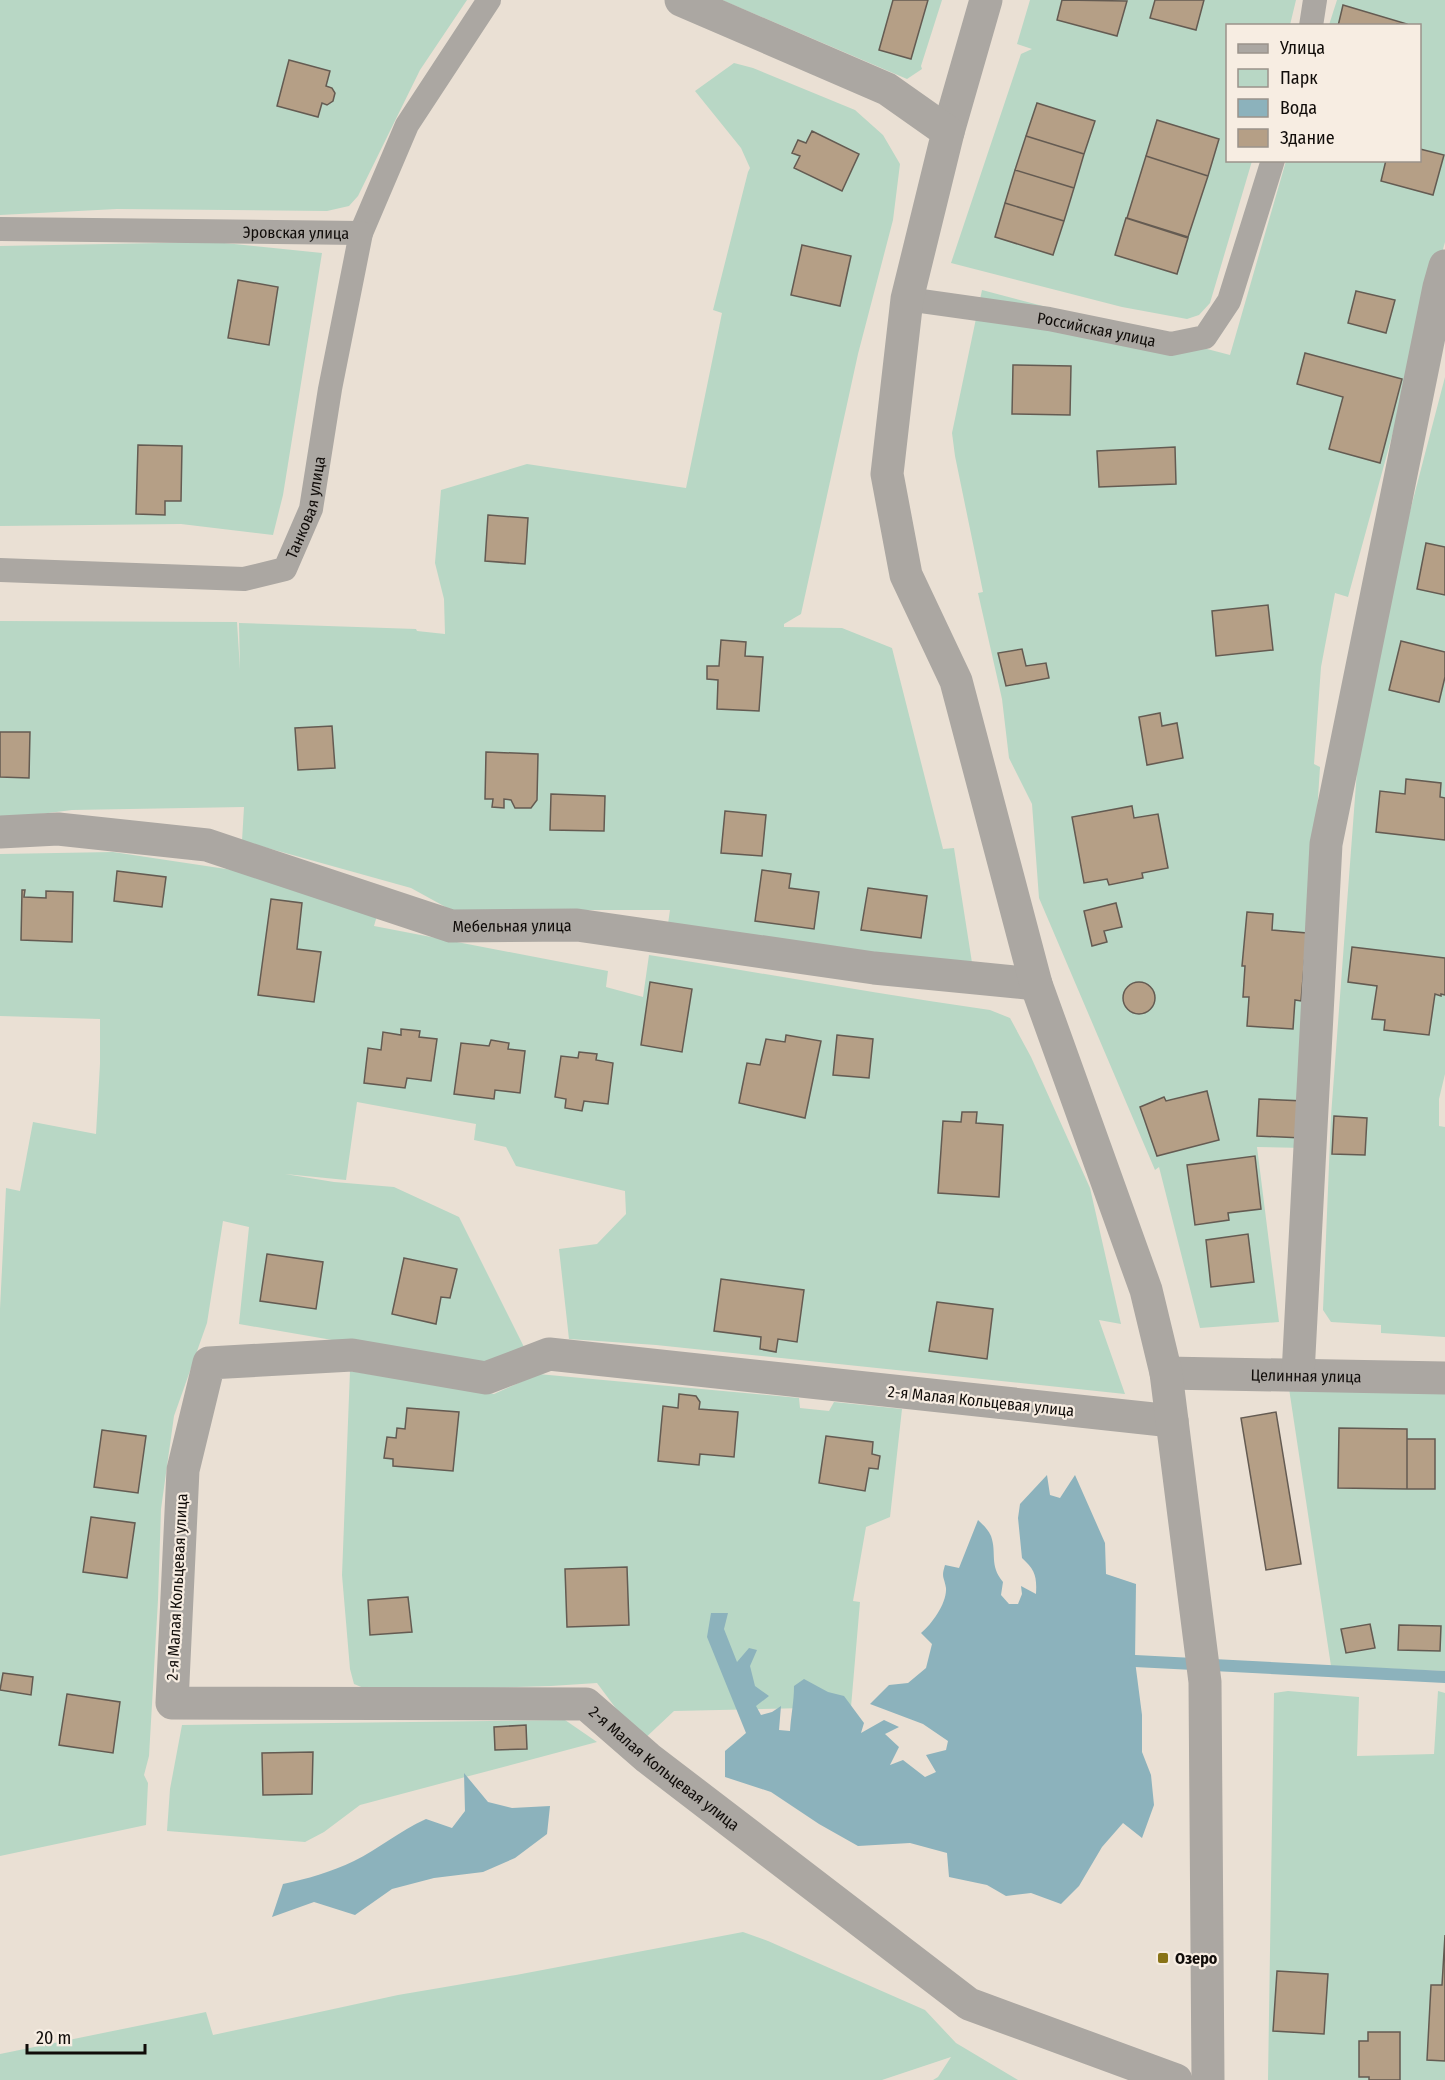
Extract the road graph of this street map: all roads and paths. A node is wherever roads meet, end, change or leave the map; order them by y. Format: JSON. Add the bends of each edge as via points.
{"nodes":[{"id":1,"x":489,"y":0,"type":"edge"},
{"id":2,"x":681,"y":0,"type":"edge"},
{"id":3,"x":986,"y":0,"type":"edge"},
{"id":4,"x":1315,"y":0,"type":"edge"},
{"id":5,"x":1311,"y":24,"type":"edge"},
{"id":6,"x":948,"y":132,"type":"junction"},
{"id":7,"x":1272,"y":162,"type":"edge"},
{"id":8,"x":0,"y":229,"type":"edge"},
{"id":9,"x":362,"y":233,"type":"junction"},
{"id":10,"x":1442,"y":277,"type":"edge"},
{"id":11,"x":907,"y":298,"type":"junction"},
{"id":12,"x":0,"y":570,"type":"edge"},
{"id":13,"x":0,"y":832,"type":"edge"},
{"id":14,"x":1036,"y":984,"type":"junction"},
{"id":15,"x":1166,"y":1373,"type":"junction"},
{"id":16,"x":1298,"y":1374,"type":"junction"},
{"id":17,"x":1445,"y":1378,"type":"edge"},
{"id":18,"x":1172,"y":1422,"type":"junction"},
{"id":19,"x":1176,"y":2080,"type":"edge"},
{"id":20,"x":1208,"y":2080,"type":"edge"}],
"edges":[{"from":1,"to":9,"type":"lane","name":"Эровская улица","via":[[407,125]]},
{"from":2,"to":6,"type":"street","via":[[887,89]]},
{"from":3,"to":6,"type":"street"},
{"from":4,"to":5,"type":"lane"},
{"from":6,"to":11,"type":"street"},
{"from":7,"to":11,"type":"lane","name":"Российская улица","via":[[1229,301],[1205,337],[1171,344],[1049,319]]},
{"from":8,"to":9,"type":"lane","name":"Эровская улица"},
{"from":9,"to":12,"type":"lane","name":"Танковая улица","via":[[330,389],[311,508],[285,569],[244,579]]},
{"from":10,"to":16,"type":"street","via":[[1326,844]]},
{"from":11,"to":14,"type":"street","via":[[887,474],[889,485],[906,574],[956,681]]},
{"from":13,"to":14,"type":"street","name":"Мебельная улица","via":[[58,829],[207,845],[451,926],[578,926],[874,968]]},
{"from":14,"to":15,"type":"street","via":[[1146,1290]]},
{"from":15,"to":16,"type":"street","name":"Целинная улица"},
{"from":15,"to":18,"type":"street"},
{"from":16,"to":17,"type":"street","name":"Целинная улица"},
{"from":18,"to":19,"type":"street","name":"2-я Малая Кольцевая улица","via":[[549,1354],[486,1378],[352,1355],[209,1363],[183,1470],[172,1703],[586,1704],[648,1758],[969,2004]]},
{"from":18,"to":20,"type":"street","via":[[1205,1682]]}]}
